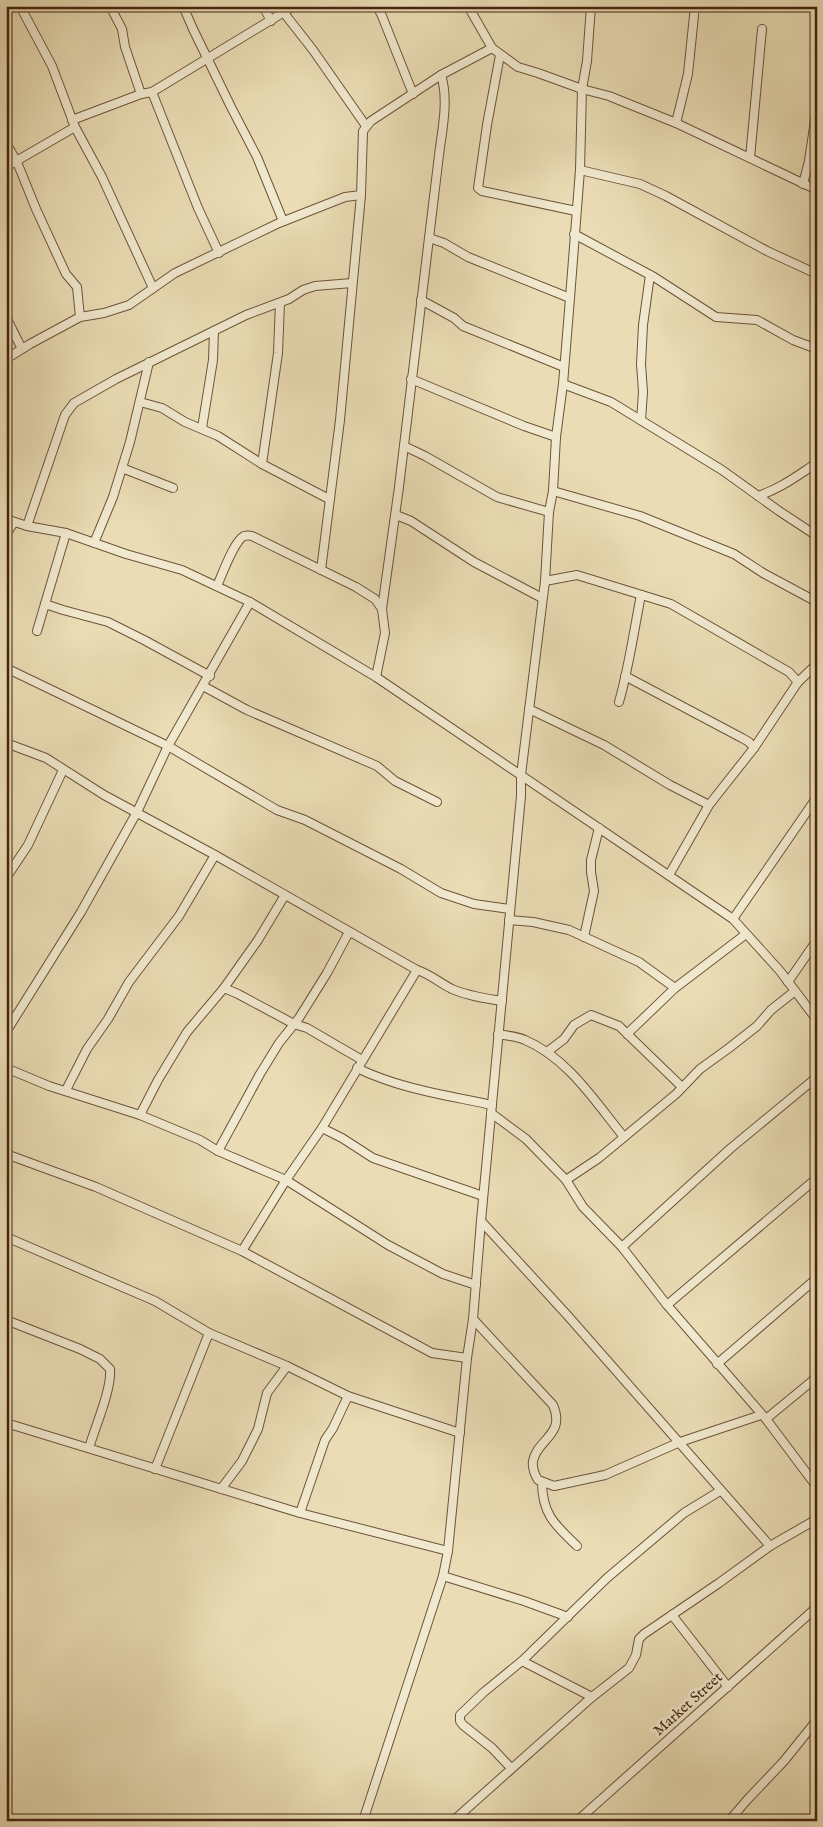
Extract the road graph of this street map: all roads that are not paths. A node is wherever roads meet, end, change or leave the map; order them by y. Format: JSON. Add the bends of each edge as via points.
{"nodes":[{"id":1,"x":20,"y":6,"type":"edge"},
{"id":2,"x":110,"y":6,"type":"edge"},
{"id":3,"x":184,"y":6,"type":"edge"},
{"id":4,"x":263,"y":6,"type":"edge"},
{"id":5,"x":294,"y":6,"type":"edge"},
{"id":6,"x":376,"y":6,"type":"edge"},
{"id":7,"x":468,"y":6,"type":"edge"},
{"id":8,"x":554,"y":6,"type":"edge"},
{"id":9,"x":590,"y":6,"type":"edge"},
{"id":10,"x":695,"y":6,"type":"edge"},
{"id":11,"x":284,"y":13,"type":"junction"},
{"id":12,"x":271,"y":21,"type":"junction"},
{"id":13,"x":762,"y":29,"type":"dead end"},
{"id":14,"x":492,"y":48,"type":"junction"},
{"id":15,"x":500,"y":55,"type":"junction"},
{"id":16,"x":208,"y":59,"type":"junction"},
{"id":17,"x":441,"y":75,"type":"junction"},
{"id":18,"x":582,"y":89,"type":"junction"},
{"id":19,"x":152,"y":92,"type":"junction"},
{"id":20,"x":140,"y":94,"type":"junction"},
{"id":21,"x":413,"y":94,"type":"junction"},
{"id":22,"x":817,"y":107,"type":"edge"},
{"id":23,"x":676,"y":123,"type":"junction"},
{"id":24,"x":74,"y":124,"type":"junction"},
{"id":25,"x":366,"y":126,"type":"junction"},
{"id":26,"x":6,"y":143,"type":"edge"},
{"id":27,"x":750,"y":158,"type":"junction"},
{"id":28,"x":17,"y":162,"type":"junction"},
{"id":29,"x":6,"y":167,"type":"edge"},
{"id":30,"x":580,"y":170,"type":"junction"},
{"id":31,"x":803,"y":184,"type":"junction"},
{"id":32,"x":817,"y":190,"type":"edge"},
{"id":33,"x":361,"y":195,"type":"junction"},
{"id":34,"x":576,"y":211,"type":"junction"},
{"id":35,"x":283,"y":222,"type":"junction"},
{"id":36,"x":574,"y":234,"type":"junction"},
{"id":37,"x":429,"y":238,"type":"junction"},
{"id":38,"x":219,"y":253,"type":"junction"},
{"id":39,"x":817,"y":274,"type":"edge"},
{"id":40,"x":650,"y":275,"type":"junction"},
{"id":41,"x":352,"y":283,"type":"junction"},
{"id":42,"x":153,"y":288,"type":"junction"},
{"id":43,"x":570,"y":298,"type":"junction"},
{"id":44,"x":421,"y":300,"type":"junction"},
{"id":45,"x":280,"y":303,"type":"junction"},
{"id":46,"x":6,"y":317,"type":"edge"},
{"id":47,"x":80,"y":318,"type":"junction"},
{"id":48,"x":214,"y":331,"type":"junction"},
{"id":49,"x":22,"y":348,"type":"junction"},
{"id":50,"x":817,"y":348,"type":"edge"},
{"id":51,"x":6,"y":359,"type":"edge"},
{"id":52,"x":149,"y":362,"type":"junction"},
{"id":53,"x":564,"y":367,"type":"junction"},
{"id":54,"x":412,"y":379,"type":"junction"},
{"id":55,"x":563,"y":384,"type":"junction"},
{"id":56,"x":140,"y":402,"type":"junction"},
{"id":57,"x":641,"y":420,"type":"junction"},
{"id":58,"x":202,"y":428,"type":"junction"},
{"id":59,"x":556,"y":437,"type":"junction"},
{"id":60,"x":404,"y":446,"type":"junction"},
{"id":61,"x":817,"y":463,"type":"edge"},
{"id":62,"x":262,"y":464,"type":"junction"},
{"id":63,"x":122,"y":468,"type":"junction"},
{"id":64,"x":173,"y":488,"type":"dead end"},
{"id":65,"x":553,"y":491,"type":"junction"},
{"id":66,"x":758,"y":496,"type":"junction"},
{"id":67,"x":329,"y":499,"type":"junction"},
{"id":68,"x":549,"y":512,"type":"junction"},
{"id":69,"x":396,"y":515,"type":"junction"},
{"id":70,"x":10,"y":521,"type":"edge"},
{"id":71,"x":27,"y":526,"type":"junction"},
{"id":72,"x":66,"y":533,"type":"junction"},
{"id":73,"x":6,"y":535,"type":"edge"},
{"id":74,"x":817,"y":536,"type":"edge"},
{"id":75,"x":94,"y":543,"type":"junction"},
{"id":76,"x":321,"y":570,"type":"junction"},
{"id":77,"x":545,"y":581,"type":"junction"},
{"id":78,"x":217,"y":586,"type":"junction"},
{"id":79,"x":641,"y":595,"type":"junction"},
{"id":80,"x":542,"y":598,"type":"junction"},
{"id":81,"x":250,"y":602,"type":"junction"},
{"id":82,"x":817,"y":602,"type":"edge"},
{"id":83,"x":45,"y":604,"type":"junction"},
{"id":84,"x":382,"y":609,"type":"junction"},
{"id":85,"x":37,"y":631,"type":"dead end"},
{"id":86,"x":817,"y":664,"type":"edge"},
{"id":87,"x":6,"y":668,"type":"edge"},
{"id":88,"x":210,"y":676,"type":"junction"},
{"id":89,"x":625,"y":676,"type":"junction"},
{"id":90,"x":376,"y":677,"type":"junction"},
{"id":91,"x":798,"y":682,"type":"junction"},
{"id":92,"x":204,"y":686,"type":"junction"},
{"id":93,"x":619,"y":702,"type":"dead end"},
{"id":94,"x":529,"y":709,"type":"junction"},
{"id":95,"x":6,"y":743,"type":"edge"},
{"id":96,"x":168,"y":746,"type":"junction"},
{"id":97,"x":754,"y":748,"type":"junction"},
{"id":98,"x":63,"y":770,"type":"junction"},
{"id":99,"x":521,"y":775,"type":"junction"},
{"id":100,"x":817,"y":797,"type":"edge"},
{"id":101,"x":437,"y":802,"type":"dead end"},
{"id":102,"x":709,"y":805,"type":"junction"},
{"id":103,"x":138,"y":812,"type":"junction"},
{"id":104,"x":599,"y":828,"type":"junction"},
{"id":105,"x":215,"y":855,"type":"junction"},
{"id":106,"x":669,"y":875,"type":"junction"},
{"id":107,"x":6,"y":878,"type":"edge"},
{"id":108,"x":285,"y":895,"type":"junction"},
{"id":109,"x":510,"y":909,"type":"junction"},
{"id":110,"x":733,"y":919,"type":"junction"},
{"id":111,"x":509,"y":920,"type":"junction"},
{"id":112,"x":349,"y":932,"type":"junction"},
{"id":113,"x":746,"y":934,"type":"junction"},
{"id":114,"x":584,"y":937,"type":"junction"},
{"id":115,"x":817,"y":940,"type":"edge"},
{"id":116,"x":417,"y":970,"type":"junction"},
{"id":117,"x":788,"y":982,"type":"junction"},
{"id":118,"x":224,"y":988,"type":"junction"},
{"id":119,"x":675,"y":988,"type":"junction"},
{"id":120,"x":795,"y":991,"type":"junction"},
{"id":121,"x":502,"y":1001,"type":"junction"},
{"id":122,"x":817,"y":1020,"type":"edge"},
{"id":123,"x":294,"y":1024,"type":"junction"},
{"id":124,"x":6,"y":1032,"type":"edge"},
{"id":125,"x":498,"y":1034,"type":"junction"},
{"id":126,"x":627,"y":1034,"type":"junction"},
{"id":127,"x":547,"y":1052,"type":"junction"},
{"id":128,"x":362,"y":1060,"type":"junction"},
{"id":129,"x":6,"y":1068,"type":"edge"},
{"id":130,"x":357,"y":1068,"type":"junction"},
{"id":131,"x":817,"y":1077,"type":"edge"},
{"id":132,"x":682,"y":1087,"type":"junction"},
{"id":133,"x":66,"y":1090,"type":"junction"},
{"id":134,"x":492,"y":1109,"type":"junction"},
{"id":135,"x":140,"y":1115,"type":"junction"},
{"id":136,"x":322,"y":1128,"type":"junction"},
{"id":137,"x":624,"y":1137,"type":"junction"},
{"id":138,"x":218,"y":1151,"type":"junction"},
{"id":139,"x":6,"y":1154,"type":"edge"},
{"id":140,"x":817,"y":1178,"type":"edge"},
{"id":141,"x":286,"y":1180,"type":"junction"},
{"id":142,"x":566,"y":1180,"type":"junction"},
{"id":143,"x":483,"y":1196,"type":"junction"},
{"id":144,"x":480,"y":1221,"type":"junction"},
{"id":145,"x":6,"y":1238,"type":"edge"},
{"id":146,"x":622,"y":1247,"type":"junction"},
{"id":147,"x":242,"y":1251,"type":"junction"},
{"id":148,"x":817,"y":1278,"type":"edge"},
{"id":149,"x":476,"y":1284,"type":"junction"},
{"id":150,"x":667,"y":1305,"type":"junction"},
{"id":151,"x":473,"y":1319,"type":"junction"},
{"id":152,"x":6,"y":1320,"type":"edge"},
{"id":153,"x":209,"y":1333,"type":"junction"},
{"id":154,"x":467,"y":1358,"type":"junction"},
{"id":155,"x":717,"y":1364,"type":"junction"},
{"id":156,"x":287,"y":1366,"type":"junction"},
{"id":157,"x":817,"y":1377,"type":"edge"},
{"id":158,"x":348,"y":1396,"type":"junction"},
{"id":159,"x":763,"y":1417,"type":"junction"},
{"id":160,"x":6,"y":1424,"type":"edge"},
{"id":161,"x":460,"y":1433,"type":"junction"},
{"id":162,"x":680,"y":1442,"type":"junction"},
{"id":163,"x":89,"y":1448,"type":"junction"},
{"id":164,"x":155,"y":1469,"type":"junction"},
{"id":165,"x":542,"y":1482,"type":"junction"},
{"id":166,"x":816,"y":1484,"type":"edge"},
{"id":167,"x":221,"y":1489,"type":"junction"},
{"id":168,"x":720,"y":1491,"type":"junction"},
{"id":169,"x":300,"y":1513,"type":"junction"},
{"id":170,"x":817,"y":1520,"type":"edge"},
{"id":171,"x":577,"y":1546,"type":"dead end"},
{"id":172,"x":770,"y":1546,"type":"junction"},
{"id":173,"x":448,"y":1551,"type":"junction"},
{"id":174,"x":444,"y":1576,"type":"junction"},
{"id":175,"x":817,"y":1607,"type":"edge"},
{"id":176,"x":672,"y":1615,"type":"junction"},
{"id":177,"x":568,"y":1617,"type":"junction"},
{"id":178,"x":522,"y":1661,"type":"junction"},
{"id":179,"x":728,"y":1687,"type":"junction"},
{"id":180,"x":592,"y":1697,"type":"junction"},
{"id":181,"x":817,"y":1720,"type":"edge"},
{"id":182,"x":511,"y":1768,"type":"junction"},
{"id":183,"x":363,"y":1821,"type":"edge"},
{"id":184,"x":453,"y":1821,"type":"edge"},
{"id":185,"x":577,"y":1821,"type":"edge"},
{"id":186,"x":729,"y":1821,"type":"edge"}],
"edges":[{"from":1,"to":24,"type":"street","via":[[52,66]]},
{"from":2,"to":20,"type":"street","via":[[122,29]]},
{"from":3,"to":16,"type":"street"},
{"from":4,"to":12,"type":"street"},
{"from":5,"to":11,"type":"street"},
{"from":6,"to":21,"type":"street"},
{"from":7,"to":14,"type":"street"},
{"from":8,"to":9,"type":"street"},
{"from":9,"to":18,"type":"street"},
{"from":10,"to":23,"type":"street","via":[[688,74]]},
{"from":11,"to":12,"type":"street"},
{"from":11,"to":25,"type":"street","via":[[314,50]]},
{"from":12,"to":16,"type":"street"},
{"from":13,"to":27,"type":"street"},
{"from":14,"to":15,"type":"street"},
{"from":14,"to":17,"type":"street"},
{"from":15,"to":18,"type":"street","via":[[518,67]]},
{"from":15,"to":34,"type":"street","via":[[478,188]]},
{"from":16,"to":19,"type":"street"},
{"from":16,"to":35,"type":"street","via":[[257,157]]},
{"from":17,"to":21,"type":"street"},
{"from":17,"to":37,"type":"street","via":[[444,102]]},
{"from":18,"to":23,"type":"street","via":[[609,96]]},
{"from":18,"to":30,"type":"street"},
{"from":19,"to":20,"type":"street"},
{"from":19,"to":38,"type":"street"},
{"from":20,"to":24,"type":"street"},
{"from":21,"to":25,"type":"street"},
{"from":22,"to":31,"type":"street"},
{"from":23,"to":27,"type":"street"},
{"from":24,"to":28,"type":"street"},
{"from":24,"to":42,"type":"street"},
{"from":25,"to":33,"type":"street","via":[[363,131]]},
{"from":26,"to":28,"type":"street"},
{"from":27,"to":31,"type":"street"},
{"from":28,"to":29,"type":"street"},
{"from":28,"to":47,"type":"street","via":[[66,274],[77,287]]},
{"from":30,"to":34,"type":"street"},
{"from":30,"to":39,"type":"street","via":[[640,184]]},
{"from":31,"to":32,"type":"street"},
{"from":33,"to":35,"type":"street","via":[[345,197]]},
{"from":33,"to":41,"type":"street"},
{"from":34,"to":36,"type":"street"},
{"from":35,"to":38,"type":"street"},
{"from":36,"to":40,"type":"street"},
{"from":36,"to":43,"type":"street"},
{"from":37,"to":43,"type":"street"},
{"from":37,"to":44,"type":"street"},
{"from":38,"to":42,"type":"street","via":[[175,273]]},
{"from":40,"to":50,"type":"street","via":[[716,317],[757,320],[793,340]]},
{"from":40,"to":57,"type":"street","via":[[643,325]]},
{"from":41,"to":45,"type":"street","via":[[315,286]]},
{"from":41,"to":67,"type":"street","via":[[340,420]]},
{"from":42,"to":47,"type":"street","via":[[129,305]]},
{"from":43,"to":53,"type":"street"},
{"from":44,"to":53,"type":"street","via":[[463,326]]},
{"from":44,"to":54,"type":"street"},
{"from":45,"to":48,"type":"street"},
{"from":45,"to":62,"type":"street","via":[[278,353]]},
{"from":46,"to":49,"type":"street"},
{"from":47,"to":49,"type":"street"},
{"from":48,"to":52,"type":"street"},
{"from":48,"to":58,"type":"street","via":[[213,360]]},
{"from":49,"to":51,"type":"street"},
{"from":52,"to":56,"type":"street"},
{"from":52,"to":71,"type":"street","via":[[74,403],[65,415]]},
{"from":53,"to":55,"type":"street"},
{"from":54,"to":59,"type":"street"},
{"from":54,"to":60,"type":"street"},
{"from":55,"to":57,"type":"street","via":[[612,402]]},
{"from":55,"to":59,"type":"street"},
{"from":56,"to":58,"type":"street","via":[[162,408]]},
{"from":56,"to":63,"type":"street"},
{"from":57,"to":66,"type":"street"},
{"from":58,"to":62,"type":"street"},
{"from":59,"to":65,"type":"street"},
{"from":60,"to":68,"type":"street","via":[[497,497]]},
{"from":60,"to":69,"type":"street"},
{"from":61,"to":66,"type":"street","via":[[776,489]]},
{"from":62,"to":67,"type":"street"},
{"from":63,"to":64,"type":"street"},
{"from":63,"to":75,"type":"street"},
{"from":65,"to":68,"type":"street"},
{"from":65,"to":82,"type":"street","via":[[640,516],[734,554]]},
{"from":66,"to":74,"type":"street"},
{"from":67,"to":76,"type":"street"},
{"from":68,"to":77,"type":"street"},
{"from":69,"to":80,"type":"street"},
{"from":69,"to":84,"type":"street"},
{"from":70,"to":71,"type":"street"},
{"from":70,"to":73,"type":"street"},
{"from":71,"to":72,"type":"street"},
{"from":72,"to":75,"type":"street"},
{"from":72,"to":83,"type":"street"},
{"from":75,"to":78,"type":"street","via":[[182,570]]},
{"from":76,"to":78,"type":"street","via":[[248,535],[237,544]]},
{"from":76,"to":84,"type":"street","via":[[375,599]]},
{"from":77,"to":79,"type":"street","via":[[577,575]]},
{"from":77,"to":80,"type":"street"},
{"from":78,"to":81,"type":"street"},
{"from":79,"to":89,"type":"street"},
{"from":79,"to":91,"type":"street","via":[[671,604],[789,672]]},
{"from":80,"to":94,"type":"street"},
{"from":81,"to":88,"type":"street"},
{"from":81,"to":90,"type":"street"},
{"from":83,"to":85,"type":"street"},
{"from":83,"to":88,"type":"street","via":[[108,622]]},
{"from":84,"to":90,"type":"street","via":[[385,632]]},
{"from":86,"to":91,"type":"street"},
{"from":87,"to":96,"type":"street"},
{"from":88,"to":92,"type":"street"},
{"from":89,"to":93,"type":"street"},
{"from":89,"to":97,"type":"street","via":[[742,738]]},
{"from":90,"to":99,"type":"street"},
{"from":91,"to":97,"type":"street"},
{"from":92,"to":96,"type":"street"},
{"from":92,"to":101,"type":"street","via":[[272,721],[377,766],[395,781]]},
{"from":94,"to":99,"type":"street"},
{"from":94,"to":102,"type":"street","via":[[604,745]]},
{"from":95,"to":98,"type":"street","via":[[46,758]]},
{"from":96,"to":103,"type":"street"},
{"from":96,"to":109,"type":"street","via":[[277,810],[314,824],[441,893],[474,904]]},
{"from":97,"to":102,"type":"street"},
{"from":98,"to":103,"type":"street"},
{"from":98,"to":107,"type":"street","via":[[28,845]]},
{"from":99,"to":104,"type":"street"},
{"from":99,"to":109,"type":"street"},
{"from":100,"to":110,"type":"street"},
{"from":102,"to":106,"type":"street"},
{"from":103,"to":105,"type":"street"},
{"from":103,"to":124,"type":"street","via":[[81,912]]},
{"from":104,"to":106,"type":"street"},
{"from":104,"to":114,"type":"street","via":[[590,872],[594,891]]},
{"from":105,"to":108,"type":"street"},
{"from":105,"to":133,"type":"street","via":[[179,916],[129,982],[87,1049]]},
{"from":106,"to":110,"type":"street"},
{"from":108,"to":112,"type":"street"},
{"from":108,"to":118,"type":"street"},
{"from":109,"to":111,"type":"street"},
{"from":110,"to":113,"type":"street"},
{"from":111,"to":114,"type":"street","via":[[560,928]]},
{"from":111,"to":121,"type":"street"},
{"from":112,"to":116,"type":"street"},
{"from":112,"to":123,"type":"street"},
{"from":113,"to":117,"type":"street"},
{"from":113,"to":119,"type":"street"},
{"from":114,"to":119,"type":"street","via":[[638,962]]},
{"from":115,"to":117,"type":"street"},
{"from":116,"to":121,"type":"street","via":[[470,996]]},
{"from":116,"to":128,"type":"street"},
{"from":117,"to":120,"type":"street"},
{"from":118,"to":123,"type":"street"},
{"from":118,"to":135,"type":"street","via":[[187,1032]]},
{"from":119,"to":126,"type":"street"},
{"from":120,"to":122,"type":"street"},
{"from":120,"to":132,"type":"street"},
{"from":121,"to":125,"type":"street"},
{"from":123,"to":128,"type":"street"},
{"from":123,"to":138,"type":"street","via":[[260,1074]]},
{"from":125,"to":127,"type":"street","via":[[524,1039]]},
{"from":125,"to":134,"type":"street"},
{"from":126,"to":127,"type":"street","via":[[619,1026],[591,1015],[574,1025],[564,1039]]},
{"from":126,"to":132,"type":"street"},
{"from":127,"to":137,"type":"street","via":[[570,1073]]},
{"from":128,"to":130,"type":"street"},
{"from":129,"to":133,"type":"street"},
{"from":130,"to":134,"type":"street","via":[[406,1087]]},
{"from":130,"to":136,"type":"street"},
{"from":131,"to":146,"type":"street","via":[[731,1148]]},
{"from":132,"to":137,"type":"street"},
{"from":133,"to":135,"type":"street"},
{"from":134,"to":142,"type":"street"},
{"from":134,"to":143,"type":"street"},
{"from":135,"to":138,"type":"street"},
{"from":136,"to":141,"type":"street"},
{"from":136,"to":143,"type":"street","via":[[373,1158]]},
{"from":137,"to":142,"type":"street"},
{"from":138,"to":141,"type":"street"},
{"from":139,"to":147,"type":"street","via":[[96,1187]]},
{"from":140,"to":150,"type":"street"},
{"from":141,"to":147,"type":"street"},
{"from":141,"to":149,"type":"street","via":[[396,1249],[443,1274]]},
{"from":142,"to":146,"type":"street","via":[[583,1207]]},
{"from":143,"to":144,"type":"street"},
{"from":144,"to":149,"type":"street"},
{"from":144,"to":162,"type":"street"},
{"from":145,"to":153,"type":"street","via":[[155,1301]]},
{"from":146,"to":150,"type":"street"},
{"from":147,"to":154,"type":"street","via":[[432,1353]]},
{"from":148,"to":155,"type":"street"},
{"from":149,"to":151,"type":"street"},
{"from":150,"to":155,"type":"street"},
{"from":151,"to":154,"type":"street"},
{"from":151,"to":165,"type":"street","via":[[556,1412],[555,1428],[532,1463],[538,1480]]},
{"from":152,"to":163,"type":"street","via":[[80,1349],[100,1359],[110,1369]]},
{"from":153,"to":156,"type":"street"},
{"from":153,"to":164,"type":"street"},
{"from":154,"to":161,"type":"street"},
{"from":155,"to":159,"type":"street"},
{"from":156,"to":158,"type":"street"},
{"from":156,"to":167,"type":"street","via":[[268,1392],[258,1429],[242,1461]]},
{"from":157,"to":159,"type":"street"},
{"from":158,"to":161,"type":"street"},
{"from":158,"to":169,"type":"street","via":[[325,1440]]},
{"from":159,"to":162,"type":"street"},
{"from":159,"to":166,"type":"street"},
{"from":160,"to":163,"type":"street"},
{"from":161,"to":173,"type":"street"},
{"from":162,"to":165,"type":"street","via":[[605,1475],[554,1486]]},
{"from":162,"to":168,"type":"street"},
{"from":163,"to":164,"type":"street"},
{"from":164,"to":167,"type":"street"},
{"from":165,"to":171,"type":"street","via":[[546,1510],[556,1526]]},
{"from":167,"to":169,"type":"street"},
{"from":168,"to":172,"type":"street"},
{"from":168,"to":177,"type":"street","via":[[684,1513]]},
{"from":169,"to":173,"type":"street"},
{"from":170,"to":172,"type":"street"},
{"from":172,"to":176,"type":"street"},
{"from":173,"to":174,"type":"street"},
{"from":174,"to":177,"type":"street"},
{"from":174,"to":183,"type":"street"},
{"from":175,"to":179,"type":"street","name":"Market Street"},
{"from":176,"to":179,"type":"street"},
{"from":176,"to":180,"type":"street","via":[[639,1639],[629,1668]]},
{"from":177,"to":178,"type":"street"},
{"from":178,"to":180,"type":"street"},
{"from":178,"to":182,"type":"street","via":[[460,1715],[462,1725],[492,1748]]},
{"from":179,"to":185,"type":"street","name":"Market Street"},
{"from":180,"to":182,"type":"street"},
{"from":181,"to":186,"type":"street"},
{"from":182,"to":184,"type":"street"}]}
